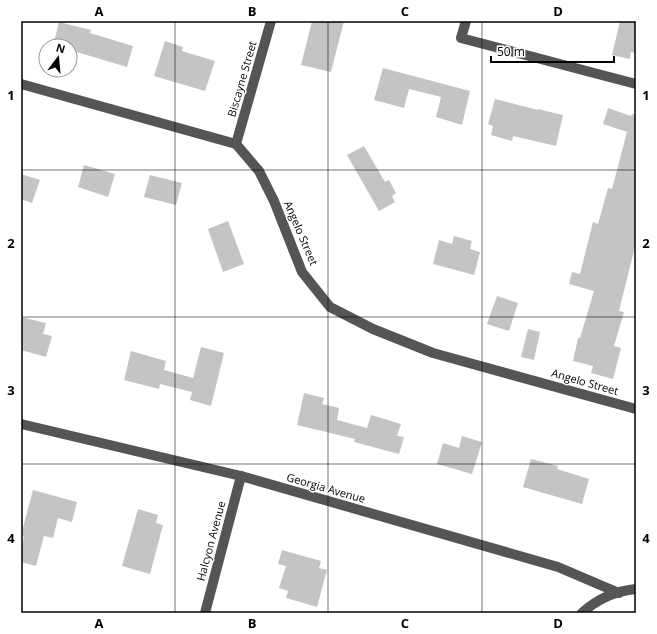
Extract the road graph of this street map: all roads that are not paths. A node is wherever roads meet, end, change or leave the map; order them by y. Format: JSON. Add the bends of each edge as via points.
{"nodes":[{"id":1,"x":271,"y":21,"type":"edge"},
{"id":2,"x":466,"y":21,"type":"edge"},
{"id":3,"x":21,"y":84,"type":"edge"},
{"id":4,"x":636,"y":84,"type":"edge"},
{"id":5,"x":236,"y":144,"type":"junction"},
{"id":6,"x":636,"y":409,"type":"edge"},
{"id":7,"x":21,"y":424,"type":"edge"},
{"id":8,"x":241,"y":476,"type":"junction"},
{"id":9,"x":636,"y":590,"type":"edge"},
{"id":10,"x":619,"y":592,"type":"junction"},
{"id":11,"x":205,"y":613,"type":"edge"},
{"id":12,"x":582,"y":613,"type":"edge"}],
"edges":[{"from":1,"to":5,"type":"street","name":"Biscayne Street"},
{"from":2,"to":4,"type":"street","via":[[461,38]]},
{"from":3,"to":5,"type":"street"},
{"from":5,"to":6,"type":"street","name":"Angelo Street","via":[[259,171],[274,201],[302,272],[330,307],[373,329],[433,353]]},
{"from":7,"to":8,"type":"street","name":"Georgia Avenue"},
{"from":8,"to":10,"type":"street","name":"Georgia Avenue","via":[[558,567]]},
{"from":8,"to":11,"type":"street","name":"Halcyon Avenue"},
{"from":9,"to":10,"type":"street"},
{"from":10,"to":12,"type":"street","via":[[596,602]]}]}
